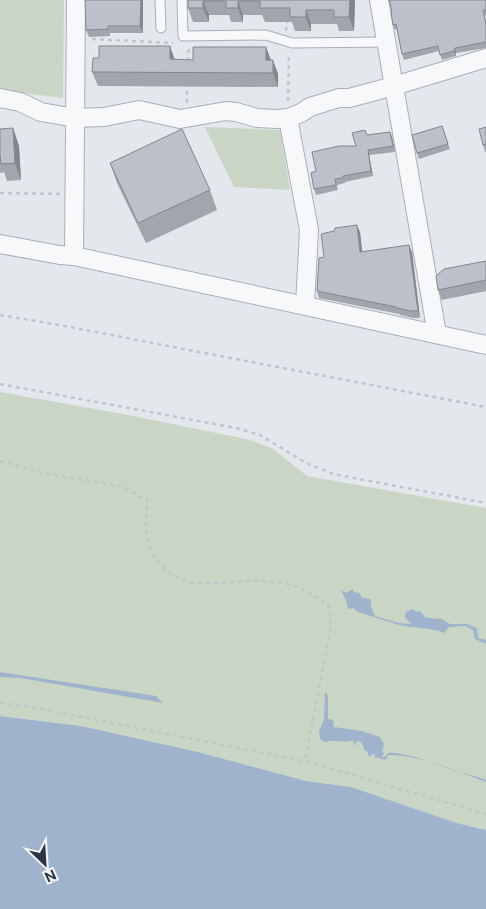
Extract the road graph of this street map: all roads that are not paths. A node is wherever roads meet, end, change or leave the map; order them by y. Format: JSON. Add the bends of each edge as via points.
{"nodes":[{"id":1,"x":76,"y":0,"type":"edge"},
{"id":2,"x":160,"y":0,"type":"edge"},
{"id":3,"x":182,"y":0,"type":"edge"},
{"id":4,"x":379,"y":0,"type":"edge"},
{"id":5,"x":161,"y":28,"type":"dead end"},
{"id":6,"x":387,"y":42,"type":"junction"},
{"id":7,"x":486,"y":58,"type":"edge"},
{"id":8,"x":394,"y":86,"type":"junction"},
{"id":9,"x":0,"y":98,"type":"edge"},
{"id":10,"x":75,"y":118,"type":"junction"},
{"id":11,"x":288,"y":118,"type":"junction"},
{"id":12,"x":0,"y":244,"type":"edge"},
{"id":13,"x":74,"y":256,"type":"junction"},
{"id":14,"x":305,"y":305,"type":"junction"},
{"id":15,"x":437,"y":334,"type":"junction"},
{"id":16,"x":486,"y":344,"type":"edge"}],
"edges":[{"from":1,"to":10,"type":"street"},
{"from":2,"to":5,"type":"lane"},
{"from":3,"to":6,"type":"lane","via":[[183,36],[266,35],[292,43]]},
{"from":4,"to":6,"type":"street"},
{"from":6,"to":8,"type":"street"},
{"from":7,"to":8,"type":"street"},
{"from":8,"to":11,"type":"street","via":[[339,98]]},
{"from":8,"to":15,"type":"street"},
{"from":9,"to":10,"type":"street","via":[[20,102],[41,112]]},
{"from":10,"to":11,"type":"street","via":[[104,117],[139,110],[180,119],[226,111],[268,119]]},
{"from":10,"to":13,"type":"street"},
{"from":11,"to":14,"type":"street","via":[[309,230]]},
{"from":12,"to":13,"type":"street"},
{"from":13,"to":14,"type":"street"},
{"from":14,"to":15,"type":"street"},
{"from":15,"to":16,"type":"street"}]}
